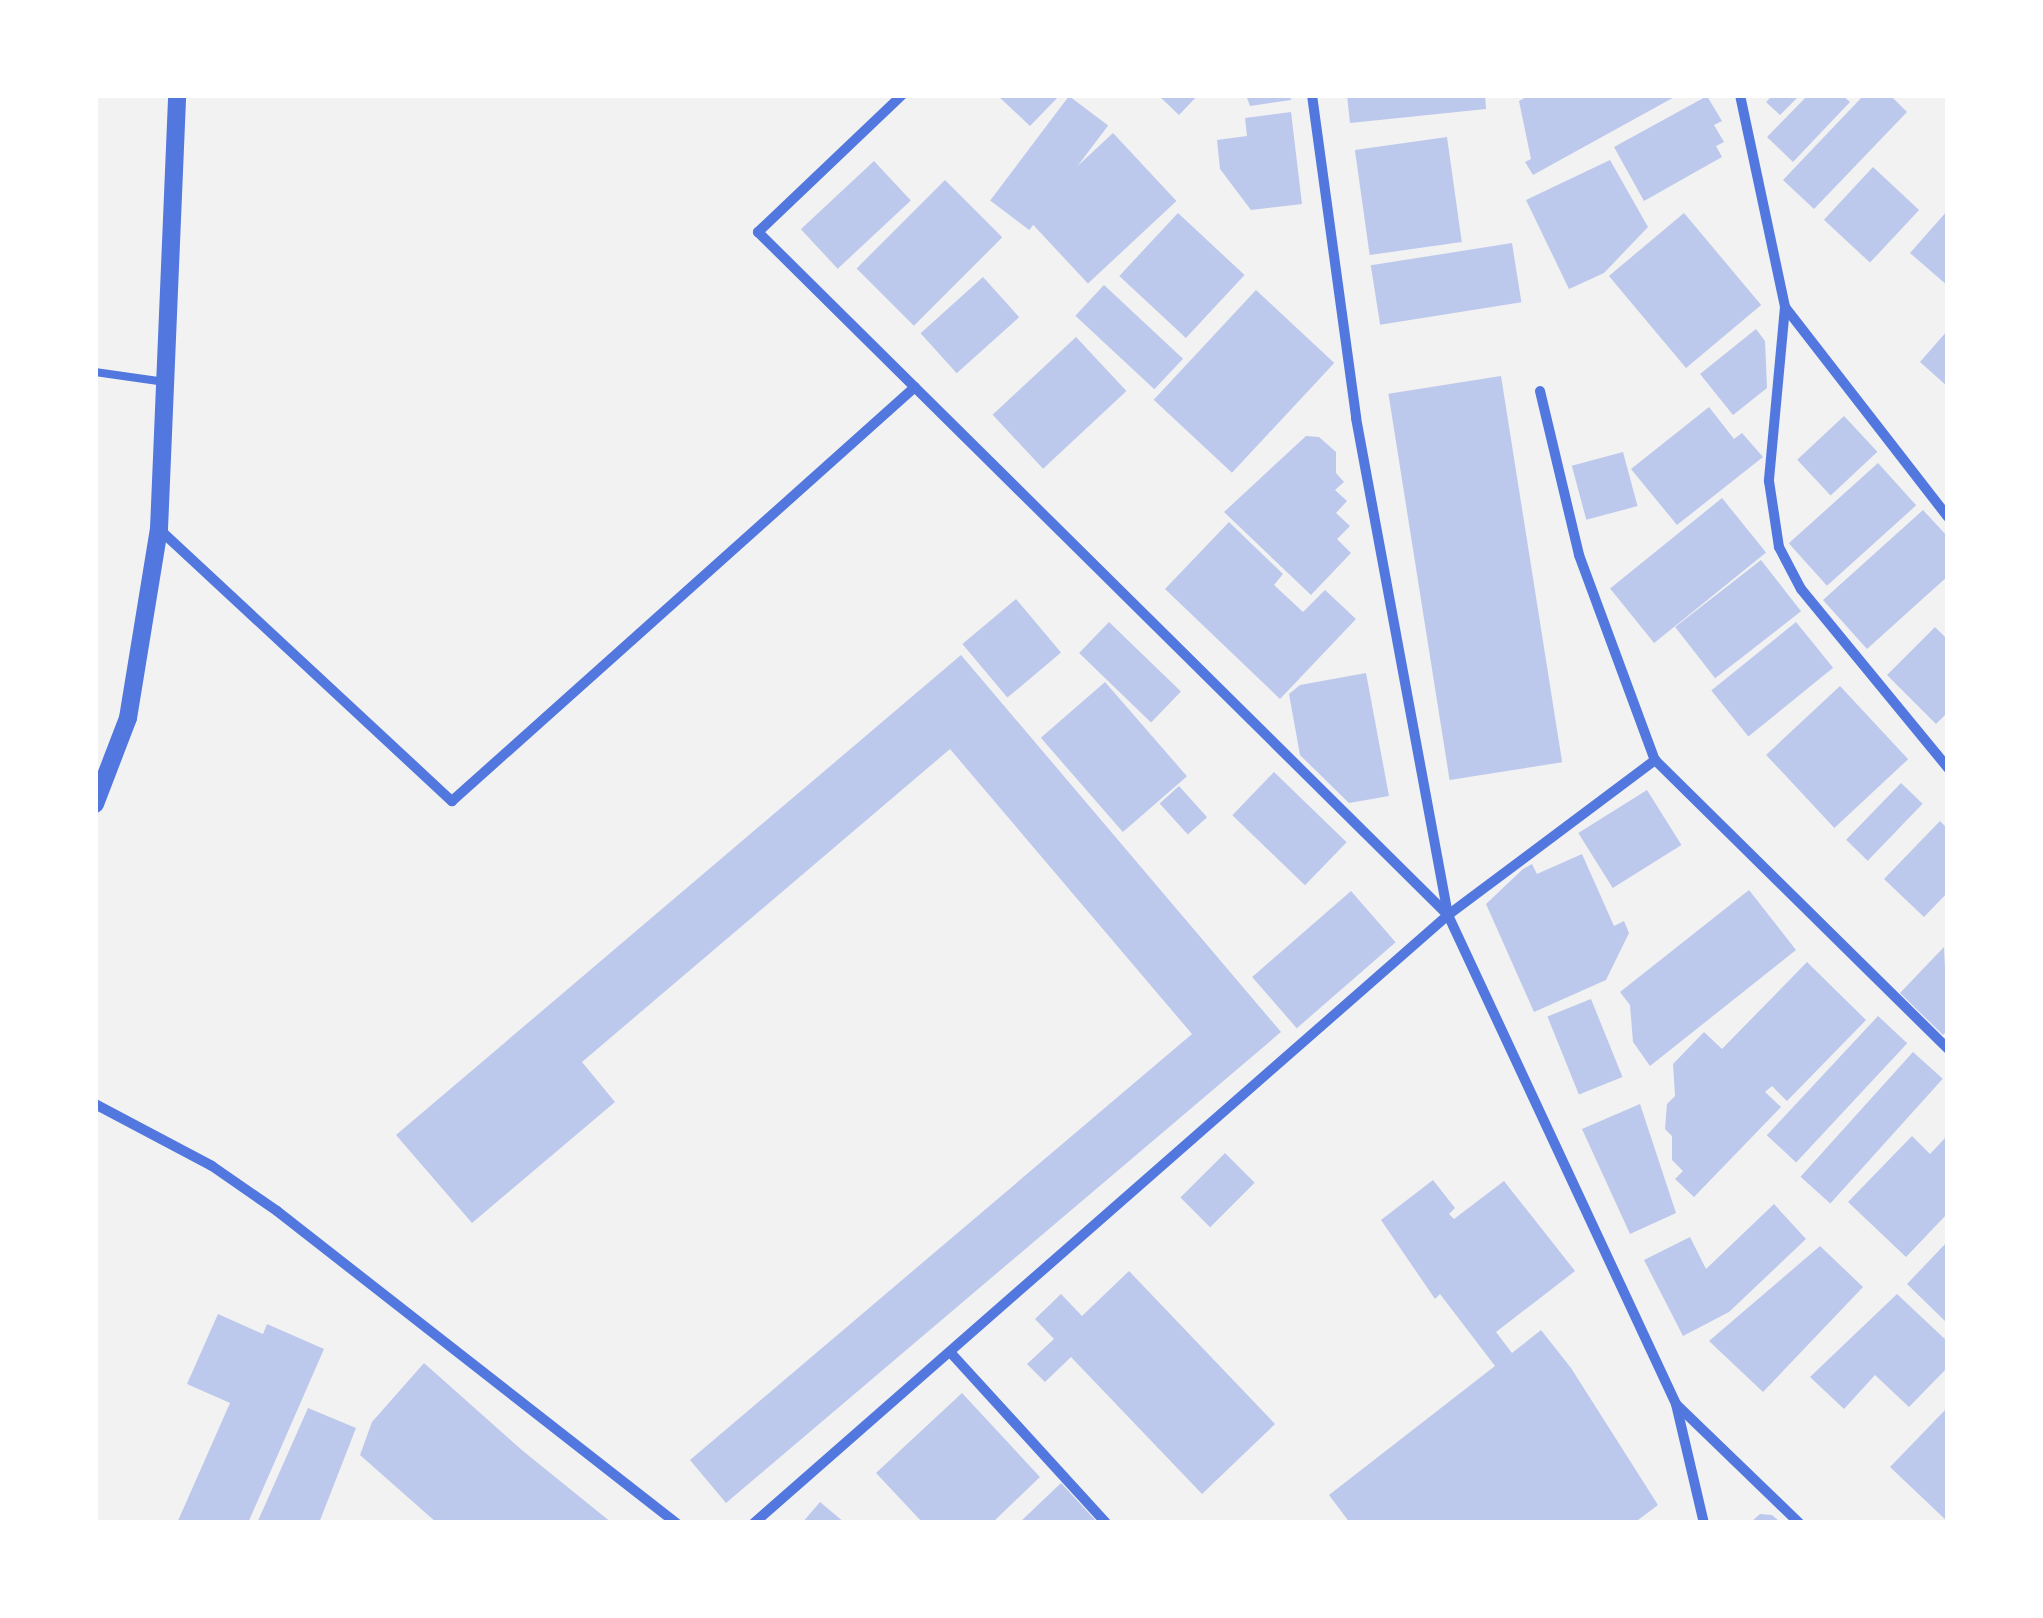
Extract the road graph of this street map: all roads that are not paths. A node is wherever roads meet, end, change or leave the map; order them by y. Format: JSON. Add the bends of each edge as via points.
{"nodes":[{"id":1,"x":177,"y":95,"type":"edge"},
{"id":2,"x":902,"y":95,"type":"edge"},
{"id":3,"x":1312,"y":95,"type":"edge"},
{"id":4,"x":1740,"y":95,"type":"edge"},
{"id":5,"x":1785,"y":308,"type":"junction"},
{"id":6,"x":95,"y":372,"type":"edge"},
{"id":7,"x":165,"y":382,"type":"junction"},
{"id":8,"x":916,"y":387,"type":"junction"},
{"id":9,"x":1540,"y":391,"type":"dead end"},
{"id":10,"x":1948,"y":517,"type":"edge"},
{"id":11,"x":158,"y":529,"type":"junction"},
{"id":12,"x":1655,"y":760,"type":"junction"},
{"id":13,"x":1948,"y":768,"type":"edge"},
{"id":14,"x":95,"y":804,"type":"edge"},
{"id":15,"x":1448,"y":915,"type":"junction"},
{"id":16,"x":1948,"y":1048,"type":"edge"},
{"id":17,"x":95,"y":1104,"type":"edge"},
{"id":18,"x":950,"y":1352,"type":"junction"},
{"id":19,"x":1676,"y":1404,"type":"junction"},
{"id":20,"x":676,"y":1523,"type":"edge"},
{"id":21,"x":754,"y":1523,"type":"edge"},
{"id":22,"x":1106,"y":1523,"type":"edge"},
{"id":23,"x":1704,"y":1523,"type":"edge"},
{"id":24,"x":1799,"y":1523,"type":"edge"}],
"edges":[{"from":1,"to":7,"type":"street"},
{"from":2,"to":8,"type":"street","via":[[758,232]]},
{"from":3,"to":15,"type":"street","via":[[1356,418]]},
{"from":4,"to":5,"type":"street"},
{"from":5,"to":10,"type":"street"},
{"from":5,"to":13,"type":"street","via":[[1769,481],[1779,547],[1801,589]]},
{"from":6,"to":7,"type":"lane"},
{"from":7,"to":11,"type":"street"},
{"from":8,"to":11,"type":"street","via":[[452,801]]},
{"from":8,"to":15,"type":"street"},
{"from":9,"to":12,"type":"street","via":[[1579,555]]},
{"from":11,"to":14,"type":"street","via":[[128,718]]},
{"from":12,"to":15,"type":"street"},
{"from":12,"to":16,"type":"street"},
{"from":15,"to":18,"type":"street"},
{"from":15,"to":19,"type":"street"},
{"from":17,"to":20,"type":"street","via":[[212,1166],[277,1212]]},
{"from":18,"to":21,"type":"street"},
{"from":18,"to":22,"type":"street"},
{"from":19,"to":23,"type":"street"},
{"from":19,"to":24,"type":"street"}]}
